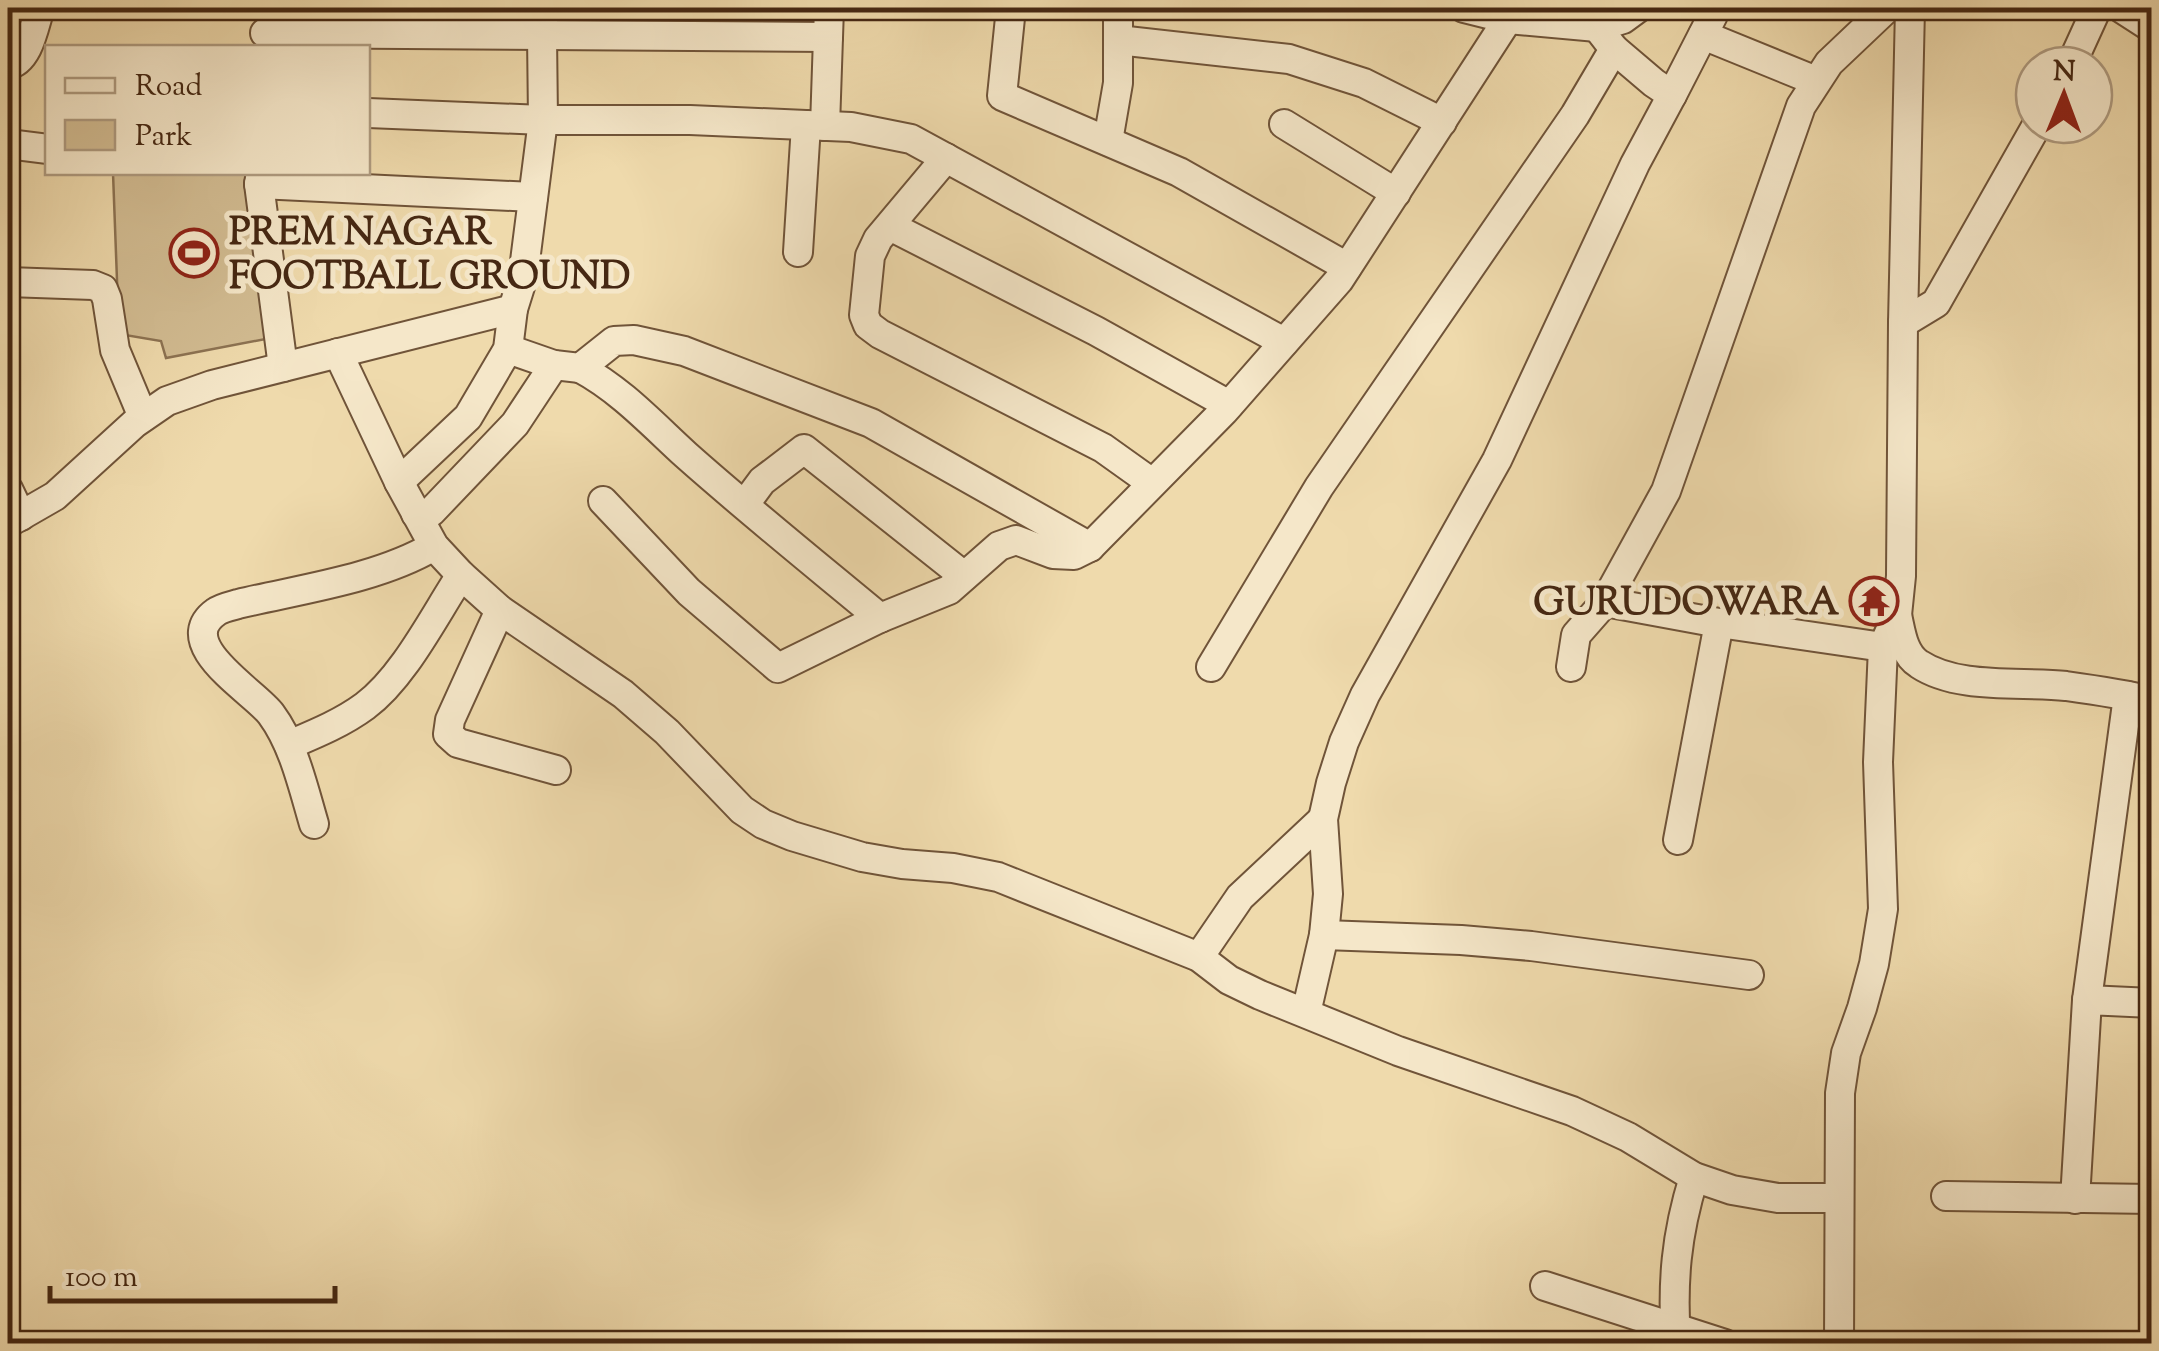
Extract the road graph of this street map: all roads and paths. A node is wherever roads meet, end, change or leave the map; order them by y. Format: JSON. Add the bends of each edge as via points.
{"nodes":[{"id":1,"x":40,"y":8,"type":"edge"},
{"id":2,"x":829,"y":8,"type":"edge"},
{"id":3,"x":1011,"y":8,"type":"edge"},
{"id":4,"x":1118,"y":8,"type":"edge"},
{"id":5,"x":1464,"y":8,"type":"edge"},
{"id":6,"x":1638,"y":8,"type":"edge"},
{"id":7,"x":1712,"y":8,"type":"edge"},
{"id":8,"x":1887,"y":8,"type":"edge"},
{"id":9,"x":1910,"y":8,"type":"edge"},
{"id":10,"x":2097,"y":8,"type":"edge"},
{"id":11,"x":2121,"y":8,"type":"edge"},
{"id":12,"x":1508,"y":18,"type":"junction"},
{"id":13,"x":543,"y":21,"type":"edge"},
{"id":14,"x":2152,"y":28,"type":"edge"},
{"id":15,"x":265,"y":29,"type":"edge"},
{"id":16,"x":1703,"y":35,"type":"junction"},
{"id":17,"x":828,"y":37,"type":"junction"},
{"id":18,"x":1606,"y":38,"type":"junction"},
{"id":19,"x":1118,"y":40,"type":"junction"},
{"id":20,"x":2080,"y":45,"type":"edge"},
{"id":21,"x":8,"y":65,"type":"edge"},
{"id":22,"x":1816,"y":81,"type":"junction"},
{"id":23,"x":1672,"y":96,"type":"junction"},
{"id":24,"x":370,"y":113,"type":"edge"},
{"id":25,"x":543,"y":120,"type":"junction"},
{"id":26,"x":1442,"y":122,"type":"junction"},
{"id":27,"x":1284,"y":124,"type":"dead end"},
{"id":28,"x":816,"y":126,"type":"junction"},
{"id":29,"x":1108,"y":141,"type":"junction"},
{"id":30,"x":8,"y":144,"type":"edge"},
{"id":31,"x":2026,"y":145,"type":"edge"},
{"id":32,"x":45,"y":148,"type":"edge"},
{"id":33,"x":946,"y":158,"type":"junction"},
{"id":34,"x":260,"y":178,"type":"edge"},
{"id":35,"x":1396,"y":192,"type":"junction"},
{"id":36,"x":534,"y":197,"type":"junction"},
{"id":37,"x":890,"y":226,"type":"junction"},
{"id":38,"x":798,"y":252,"type":"dead end"},
{"id":39,"x":1347,"y":267,"type":"junction"},
{"id":40,"x":8,"y":282,"type":"edge"},
{"id":41,"x":513,"y":309,"type":"junction"},
{"id":42,"x":1903,"y":323,"type":"junction"},
{"id":43,"x":1284,"y":342,"type":"junction"},
{"id":44,"x":508,"y":350,"type":"junction"},
{"id":45,"x":338,"y":353,"type":"junction"},
{"id":46,"x":284,"y":367,"type":"junction"},
{"id":47,"x":567,"y":367,"type":"junction"},
{"id":48,"x":1229,"y":405,"type":"junction"},
{"id":49,"x":143,"y":417,"type":"junction"},
{"id":50,"x":399,"y":482,"type":"junction"},
{"id":51,"x":1152,"y":483,"type":"junction"},
{"id":52,"x":8,"y":489,"type":"edge"},
{"id":53,"x":604,"y":501,"type":"dead end"},
{"id":54,"x":745,"y":504,"type":"junction"},
{"id":55,"x":416,"y":514,"type":"junction"},
{"id":56,"x":14,"y":520,"type":"edge"},
{"id":57,"x":434,"y":546,"type":"junction"},
{"id":58,"x":1090,"y":547,"type":"junction"},
{"id":59,"x":460,"y":575,"type":"junction"},
{"id":60,"x":964,"y":576,"type":"junction"},
{"id":61,"x":1605,"y":602,"type":"junction"},
{"id":62,"x":500,"y":610,"type":"junction"},
{"id":63,"x":1897,"y":615,"type":"junction"},
{"id":64,"x":880,"y":618,"type":"junction"},
{"id":65,"x":1719,"y":622,"type":"junction"},
{"id":66,"x":1883,"y":647,"type":"junction"},
{"id":67,"x":1571,"y":666,"type":"dead end"},
{"id":68,"x":1211,"y":667,"type":"dead end"},
{"id":69,"x":2140,"y":698,"type":"edge"},
{"id":70,"x":289,"y":745,"type":"junction"},
{"id":71,"x":556,"y":770,"type":"dead end"},
{"id":72,"x":1323,"y":820,"type":"junction"},
{"id":73,"x":314,"y":824,"type":"dead end"},
{"id":74,"x":1678,"y":840,"type":"dead end"},
{"id":75,"x":1324,"y":936,"type":"junction"},
{"id":76,"x":1200,"y":957,"type":"junction"},
{"id":77,"x":1749,"y":975,"type":"dead end"},
{"id":78,"x":2087,"y":1000,"type":"junction"},
{"id":79,"x":2152,"y":1003,"type":"edge"},
{"id":80,"x":1306,"y":1013,"type":"junction"},
{"id":81,"x":1694,"y":1177,"type":"junction"},
{"id":82,"x":1946,"y":1196,"type":"dead end"},
{"id":83,"x":1839,"y":1198,"type":"junction"},
{"id":84,"x":2076,"y":1199,"type":"junction"},
{"id":85,"x":2152,"y":1199,"type":"edge"},
{"id":86,"x":1545,"y":1286,"type":"dead end"},
{"id":87,"x":1676,"y":1335,"type":"edge"},
{"id":88,"x":1725,"y":1344,"type":"edge"},
{"id":89,"x":1839,"y":1344,"type":"edge"}],
"edges":[{"from":1,"to":21,"type":"street","via":[[22,58]]},
{"from":2,"to":17,"type":"street"},
{"from":3,"to":29,"type":"street","via":[[1002,96]]},
{"from":4,"to":19,"type":"street"},
{"from":5,"to":12,"type":"street"},
{"from":6,"to":18,"type":"street"},
{"from":7,"to":16,"type":"street"},
{"from":8,"to":22,"type":"street"},
{"from":9,"to":42,"type":"street"},
{"from":10,"to":20,"type":"street"},
{"from":11,"to":14,"type":"street"},
{"from":12,"to":18,"type":"street"},
{"from":12,"to":26,"type":"street"},
{"from":13,"to":15,"type":"street"},
{"from":13,"to":17,"type":"street"},
{"from":13,"to":25,"type":"street"},
{"from":16,"to":22,"type":"street"},
{"from":16,"to":23,"type":"street"},
{"from":17,"to":28,"type":"street"},
{"from":18,"to":23,"type":"street"},
{"from":18,"to":68,"type":"street","via":[[1565,130],[1319,487]]},
{"from":19,"to":26,"type":"street","via":[[1289,59],[1364,84]]},
{"from":19,"to":29,"type":"street"},
{"from":22,"to":61,"type":"street","via":[[1801,106],[1666,491]]},
{"from":23,"to":72,"type":"street","via":[[1497,460],[1365,695]]},
{"from":24,"to":25,"type":"street"},
{"from":25,"to":28,"type":"street"},
{"from":25,"to":36,"type":"street"},
{"from":26,"to":35,"type":"street"},
{"from":27,"to":35,"type":"street"},
{"from":28,"to":33,"type":"street","via":[[911,139]]},
{"from":28,"to":38,"type":"street"},
{"from":29,"to":39,"type":"street","via":[[1180,172]]},
{"from":30,"to":32,"type":"street"},
{"from":31,"to":42,"type":"street","via":[[1936,302]]},
{"from":33,"to":37,"type":"street"},
{"from":33,"to":43,"type":"street"},
{"from":34,"to":36,"type":"street"},
{"from":34,"to":46,"type":"street"},
{"from":35,"to":39,"type":"street"},
{"from":36,"to":41,"type":"street"},
{"from":37,"to":48,"type":"street"},
{"from":37,"to":51,"type":"street","via":[[870,256],[868,325],[1103,448]]},
{"from":39,"to":43,"type":"street"},
{"from":40,"to":49,"type":"street","via":[[103,288],[116,350]]},
{"from":41,"to":44,"type":"street"},
{"from":41,"to":45,"type":"street"},
{"from":42,"to":63,"type":"street"},
{"from":43,"to":48,"type":"street"},
{"from":44,"to":47,"type":"street"},
{"from":44,"to":50,"type":"street","via":[[468,417]]},
{"from":45,"to":46,"type":"street"},
{"from":45,"to":50,"type":"street"},
{"from":46,"to":49,"type":"street","via":[[182,395]]},
{"from":47,"to":54,"type":"street","via":[[602,380]]},
{"from":47,"to":55,"type":"street","via":[[431,512]]},
{"from":47,"to":58,"type":"street","via":[[614,342],[684,351],[871,423]]},
{"from":48,"to":51,"type":"street"},
{"from":49,"to":56,"type":"street","via":[[56,496]]},
{"from":50,"to":55,"type":"street"},
{"from":51,"to":58,"type":"street"},
{"from":52,"to":56,"type":"street"},
{"from":53,"to":64,"type":"street","via":[[689,592],[778,668]]},
{"from":54,"to":60,"type":"street","via":[[762,481],[804,449]]},
{"from":54,"to":64,"type":"street"},
{"from":55,"to":57,"type":"street"},
{"from":57,"to":59,"type":"street"},
{"from":57,"to":70,"type":"street","via":[[383,570],[238,604],[216,612],[205,625],[212,659],[272,714]]},
{"from":58,"to":60,"type":"street","via":[[1053,554],[1016,540]]},
{"from":59,"to":62,"type":"street"},
{"from":59,"to":70,"type":"street","via":[[390,684],[336,724]]},
{"from":60,"to":64,"type":"street","via":[[949,590]]},
{"from":61,"to":65,"type":"street"},
{"from":61,"to":67,"type":"street","via":[[1576,635]]},
{"from":62,"to":71,"type":"street","via":[[448,734],[458,743]]},
{"from":62,"to":76,"type":"street","via":[[623,694],[763,824],[862,857],[998,877]]},
{"from":63,"to":66,"type":"street"},
{"from":63,"to":69,"type":"street","via":[[1915,662],[1940,675]]},
{"from":65,"to":66,"type":"street"},
{"from":65,"to":74,"type":"street"},
{"from":66,"to":83,"type":"street","via":[[1882,909],[1840,1092]]},
{"from":69,"to":78,"type":"street"},
{"from":70,"to":73,"type":"street"},
{"from":72,"to":75,"type":"street"},
{"from":72,"to":76,"type":"street","via":[[1240,897]]},
{"from":75,"to":77,"type":"street","via":[[1531,946]]},
{"from":75,"to":80,"type":"street"},
{"from":76,"to":80,"type":"street","via":[[1229,980]]},
{"from":78,"to":79,"type":"street"},
{"from":78,"to":84,"type":"street"},
{"from":80,"to":81,"type":"street","via":[[1572,1111]]},
{"from":81,"to":83,"type":"street","via":[[1778,1198]]},
{"from":81,"to":87,"type":"street","via":[[1676,1254]]},
{"from":82,"to":84,"type":"street"},
{"from":83,"to":89,"type":"street"},
{"from":84,"to":85,"type":"street"},
{"from":86,"to":87,"type":"street"},
{"from":87,"to":88,"type":"street"}]}
